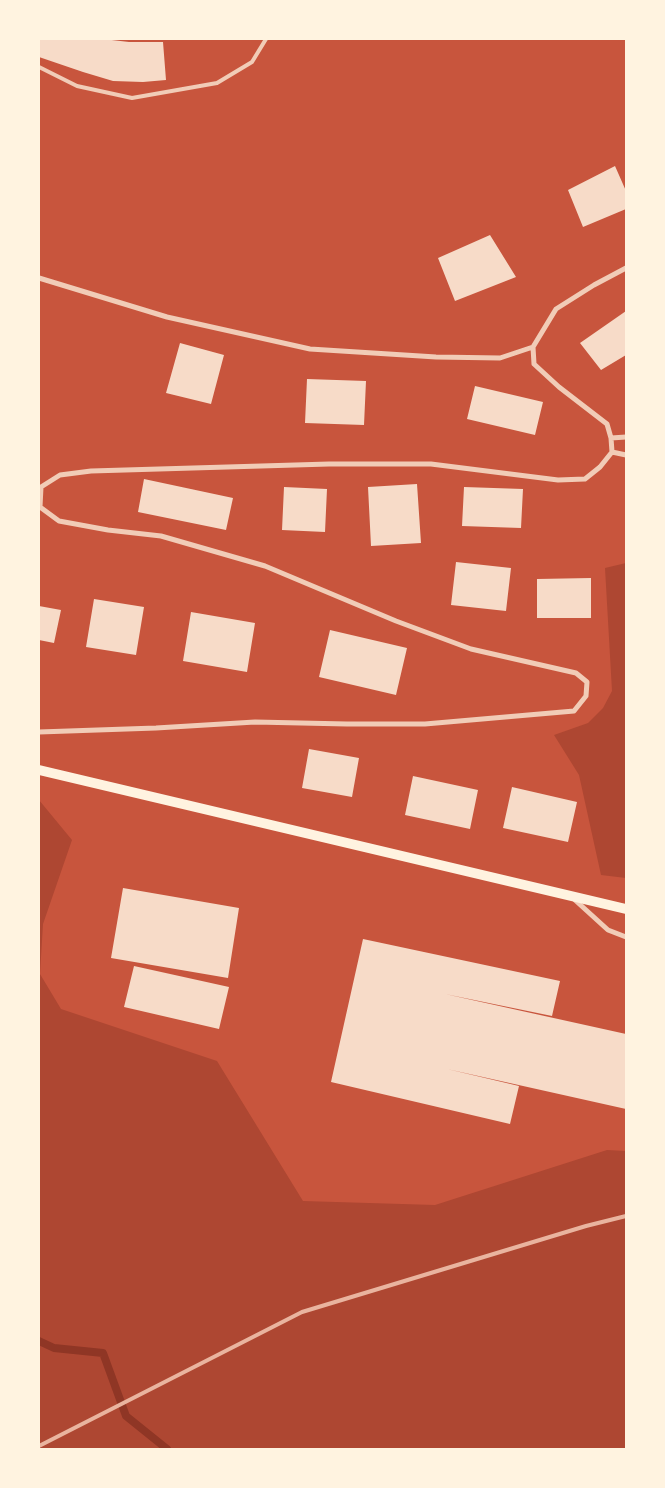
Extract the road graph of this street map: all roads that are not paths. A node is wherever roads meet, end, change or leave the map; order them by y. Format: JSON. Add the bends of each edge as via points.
{"nodes":[{"id":1,"x":266,"y":39,"type":"edge"},
{"id":2,"x":39,"y":67,"type":"edge"},
{"id":3,"x":626,"y":268,"type":"edge"},
{"id":4,"x":39,"y":278,"type":"edge"},
{"id":5,"x":533,"y":347,"type":"junction"},
{"id":6,"x":626,"y":437,"type":"edge"},
{"id":7,"x":611,"y":438,"type":"junction"},
{"id":8,"x":612,"y":452,"type":"junction"},
{"id":9,"x":626,"y":454,"type":"edge"},
{"id":10,"x":39,"y":732,"type":"edge"},
{"id":11,"x":39,"y":770,"type":"edge"},
{"id":12,"x":571,"y":896,"type":"junction"},
{"id":13,"x":626,"y":909,"type":"edge"},
{"id":14,"x":626,"y":937,"type":"edge"}],
"edges":[{"from":1,"to":2,"type":"lane","via":[[252,62],[217,83],[132,98],[77,86]]},
{"from":3,"to":5,"type":"street","via":[[556,308]]},
{"from":4,"to":5,"type":"street","via":[[167,317],[310,349],[500,358]]},
{"from":5,"to":7,"type":"street","via":[[534,364],[607,424]]},
{"from":6,"to":7,"type":"street"},
{"from":7,"to":8,"type":"street"},
{"from":8,"to":9,"type":"street"},
{"from":8,"to":10,"type":"street","via":[[600,468],[585,479],[567,480],[431,464],[91,471],[60,476],[41,487],[40,507],[59,521],[160,536],[265,566],[471,649],[576,673],[587,682],[586,696],[574,712],[424,724],[255,722]]},
{"from":11,"to":12,"type":"main road"},
{"from":12,"to":13,"type":"main road"},
{"from":12,"to":14,"type":"street","via":[[608,930]]}]}
